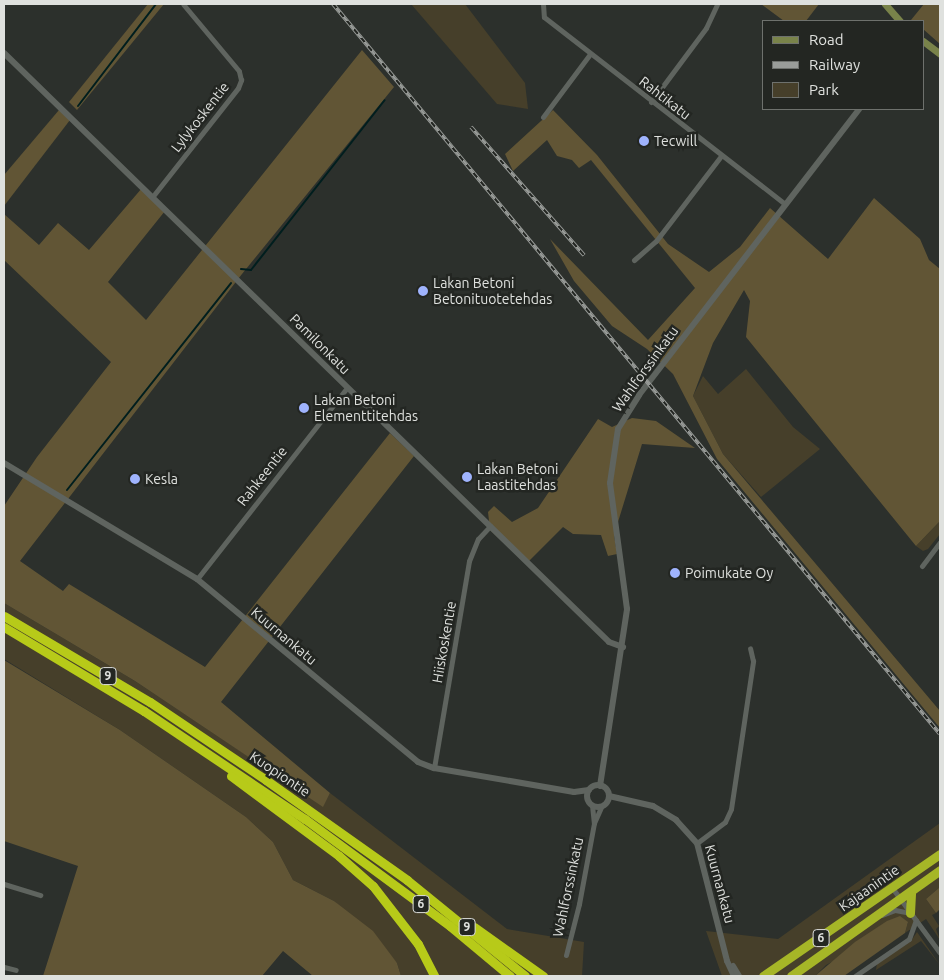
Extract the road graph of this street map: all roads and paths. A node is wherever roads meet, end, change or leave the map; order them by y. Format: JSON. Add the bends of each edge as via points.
{"nodes":[{"id":1,"x":184,"y":4,"type":"edge"},
{"id":2,"x":543,"y":4,"type":"edge"},
{"id":3,"x":717,"y":4,"type":"edge"},
{"id":4,"x":885,"y":4,"type":"edge"},
{"id":5,"x":899,"y":20,"type":"edge"},
{"id":6,"x":924,"y":42,"type":"edge"},
{"id":7,"x":4,"y":53,"type":"edge"},
{"id":8,"x":590,"y":54,"type":"junction"},
{"id":9,"x":940,"y":54,"type":"edge"},
{"id":10,"x":651,"y":102,"type":"junction"},
{"id":11,"x":858,"y":110,"type":"edge"},
{"id":12,"x":543,"y":117,"type":"dead end"},
{"id":13,"x":721,"y":156,"type":"junction"},
{"id":14,"x":153,"y":196,"type":"junction"},
{"id":15,"x":785,"y":204,"type":"junction"},
{"id":16,"x":634,"y":260,"type":"dead end"},
{"id":17,"x":347,"y":388,"type":"junction"},
{"id":18,"x":4,"y":462,"type":"edge"},
{"id":19,"x":490,"y":526,"type":"junction"},
{"id":20,"x":940,"y":542,"type":"edge"},
{"id":21,"x":922,"y":566,"type":"dead end"},
{"id":22,"x":197,"y":579,"type":"junction"},
{"id":23,"x":4,"y":616,"type":"edge"},
{"id":24,"x":4,"y":627,"type":"edge"},
{"id":25,"x":623,"y":647,"type":"junction"},
{"id":26,"x":750,"y":648,"type":"dead end"},
{"id":27,"x":211,"y":756,"type":"junction"},
{"id":28,"x":434,"y":768,"type":"junction"},
{"id":29,"x":600,"y":786,"type":"junction"},
{"id":30,"x":561,"y":789,"type":"junction"},
{"id":31,"x":589,"y":790,"type":"junction"},
{"id":32,"x":609,"y":796,"type":"junction"},
{"id":33,"x":590,"y":803,"type":"junction"},
{"id":34,"x":601,"y":807,"type":"junction"},
{"id":35,"x":594,"y":823,"type":"junction"},
{"id":36,"x":328,"y":837,"type":"joint"},
{"id":37,"x":697,"y":843,"type":"junction"},
{"id":38,"x":940,"y":854,"type":"edge"},
{"id":39,"x":940,"y":870,"type":"edge"},
{"id":40,"x":407,"y":880,"type":"junction"},
{"id":41,"x":4,"y":884,"type":"edge"},
{"id":42,"x":893,"y":889,"type":"junction"},
{"id":43,"x":911,"y":892,"type":"junction"},
{"id":44,"x":40,"y":895,"type":"dead end"},
{"id":45,"x":900,"y":899,"type":"junction"},
{"id":46,"x":877,"y":916,"type":"junction"},
{"id":47,"x":913,"y":917,"type":"junction"},
{"id":48,"x":723,"y":944,"type":"junction"},
{"id":49,"x":940,"y":952,"type":"edge"},
{"id":50,"x":566,"y":955,"type":"dead end"},
{"id":51,"x":4,"y":966,"type":"edge"},
{"id":52,"x":16,"y":970,"type":"dead end"},
{"id":53,"x":434,"y":976,"type":"edge"},
{"id":54,"x":510,"y":976,"type":"edge"},
{"id":55,"x":525,"y":976,"type":"edge"},
{"id":56,"x":543,"y":976,"type":"edge"},
{"id":57,"x":732,"y":976,"type":"edge"},
{"id":58,"x":739,"y":976,"type":"edge"},
{"id":59,"x":764,"y":976,"type":"edge"},
{"id":60,"x":791,"y":976,"type":"edge"},
{"id":61,"x":854,"y":976,"type":"edge"}],
"edges":[{"from":1,"to":14,"type":"street","name":"Lylykoskentie","via":[[239,70],[241,80]]},
{"from":2,"to":8,"type":"street","name":"Rahtikatu","via":[[544,17]]},
{"from":3,"to":10,"type":"street","via":[[706,28]]},
{"from":4,"to":5,"type":"main road"},
{"from":6,"to":9,"type":"main road"},
{"from":7,"to":14,"type":"street","name":"Pamilonkatu"},
{"from":8,"to":10,"type":"street","name":"Rahtikatu"},
{"from":8,"to":12,"type":"street"},
{"from":10,"to":13,"type":"street","name":"Rahtikatu"},
{"from":11,"to":15,"type":"street","name":"Wahlforssinkatu"},
{"from":13,"to":15,"type":"street","name":"Rahtikatu"},
{"from":13,"to":16,"type":"street","via":[[656,241]]},
{"from":14,"to":17,"type":"street","name":"Pamilonkatu"},
{"from":15,"to":25,"type":"street","name":"Wahlforssinkatu","via":[[634,402],[618,430],[610,483],[627,592]]},
{"from":17,"to":19,"type":"street","name":"Pamilonkatu"},
{"from":17,"to":22,"type":"street","name":"Rahkeentie"},
{"from":18,"to":22,"type":"street","name":"Kuurnankatu"},
{"from":19,"to":25,"type":"street","name":"Pamilonkatu","via":[[609,642]]},
{"from":19,"to":28,"type":"street","name":"Hiiskoskentie","via":[[478,539],[469,561]]},
{"from":20,"to":21,"type":"street"},
{"from":22,"to":28,"type":"street","name":"Kuurnankatu","via":[[401,751]]},
{"from":23,"to":40,"type":"highway","name":"Kuopiontie","number":"9","via":[[150,702]]},
{"from":24,"to":27,"type":"highway","name":"Kuopiontie","number":"9","via":[[136,706]]},
{"from":25,"to":29,"type":"street","name":"Wahlforssinkatu"},
{"from":26,"to":37,"type":"street","via":[[754,661],[731,809],[725,822]]},
{"from":27,"to":36,"type":"highway","name":"Kuopiontie","number":"9"},
{"from":27,"to":53,"type":"highway","via":[[229,774],[339,856],[373,886],[418,944]]},
{"from":28,"to":30,"type":"street","name":"Kuurnankatu"},
{"from":29,"to":31,"type":"street"},
{"from":29,"to":32,"type":"street"},
{"from":30,"to":31,"type":"street","name":"Kuurnankatu"},
{"from":30,"to":33,"type":"street","name":"Kuurnankatu"},
{"from":31,"to":33,"type":"street"},
{"from":32,"to":34,"type":"street"},
{"from":32,"to":37,"type":"street","name":"Kuurnankatu","via":[[653,806],[676,820]]},
{"from":33,"to":34,"type":"street"},
{"from":33,"to":35,"type":"street","name":"Wahlforssinkatu"},
{"from":34,"to":35,"type":"street","name":"Wahlforssinkatu"},
{"from":35,"to":50,"type":"street","name":"Wahlforssinkatu"},
{"from":36,"to":54,"type":"highway","name":"Kuopiontie","number":"6","via":[[457,932]]},
{"from":37,"to":48,"type":"street","name":"Kuurnankatu"},
{"from":38,"to":42,"type":"highway","name":"Kajaanintie","number":"6"},
{"from":39,"to":43,"type":"highway","name":"Kajaanintie","number":"6"},
{"from":40,"to":55,"type":"highway","name":"Kuopiontie","number":"9"},
{"from":40,"to":56,"type":"highway"},
{"from":41,"to":44,"type":"street"},
{"from":42,"to":45,"type":"street"},
{"from":42,"to":59,"type":"highway","name":"Kajaanintie","number":"6"},
{"from":43,"to":45,"type":"highway","name":"Kajaanintie","number":"6"},
{"from":43,"to":47,"type":"highway"},
{"from":45,"to":46,"type":"highway","name":"Kajaanintie","number":"6"},
{"from":45,"to":47,"type":"street"},
{"from":46,"to":47,"type":"street","via":[[896,910]]},
{"from":46,"to":60,"type":"highway","name":"Kajaanintie","number":"6"},
{"from":47,"to":49,"type":"street"},
{"from":47,"to":61,"type":"street","via":[[909,939]]},
{"from":48,"to":57,"type":"street","name":"Kuurnankatu"},
{"from":48,"to":58,"type":"street","name":"Kuurnankatu"},
{"from":51,"to":52,"type":"street"}]}
